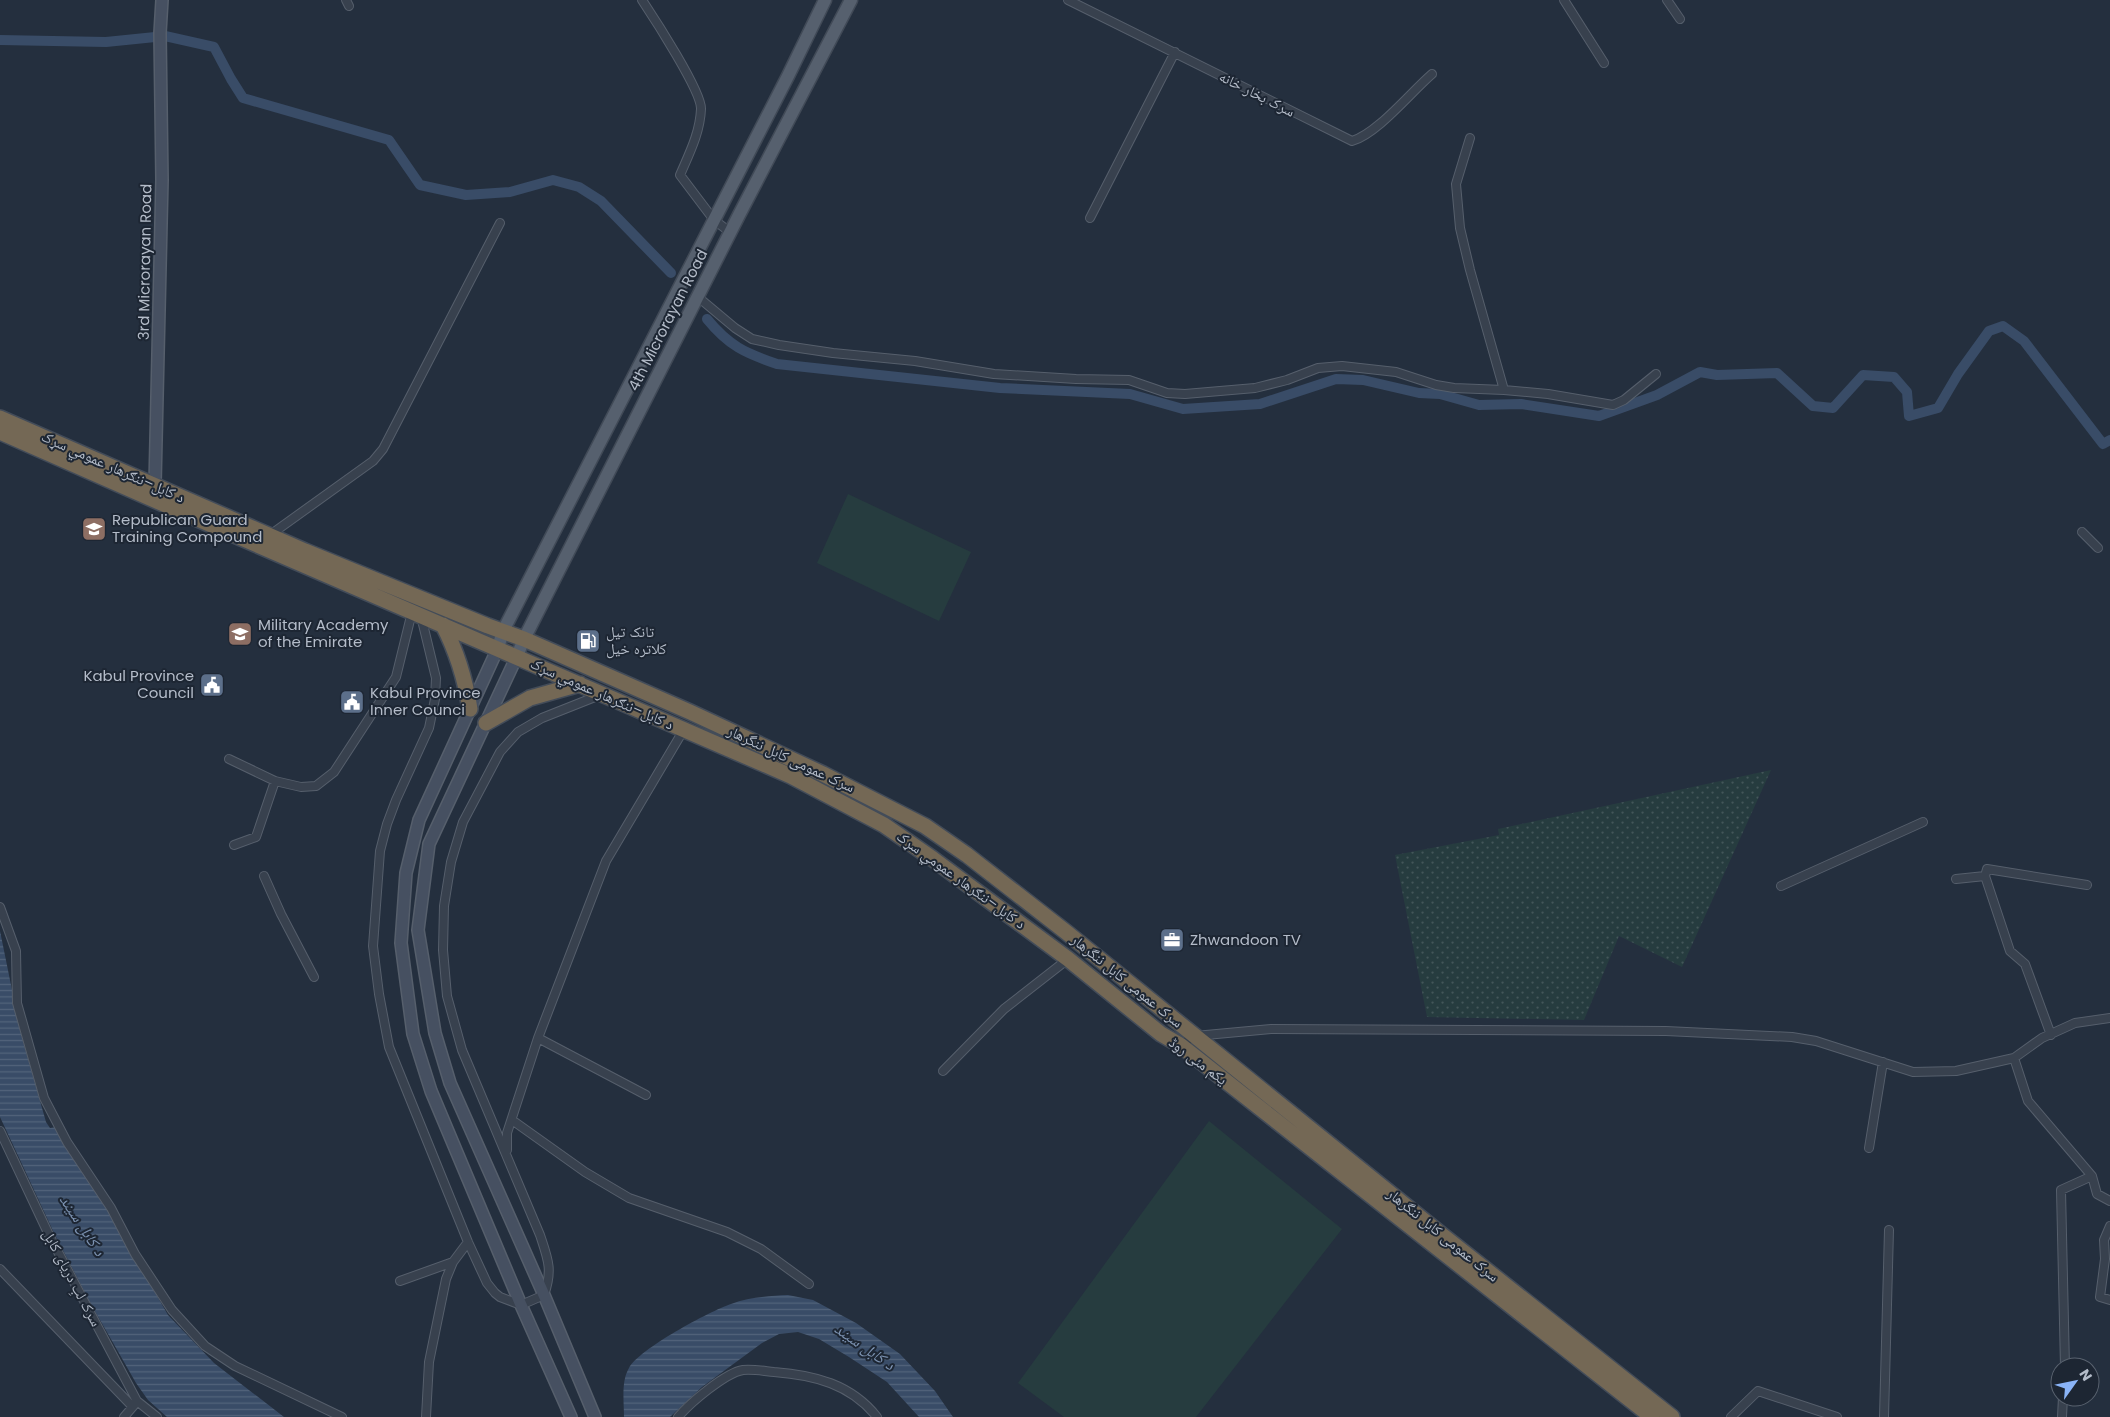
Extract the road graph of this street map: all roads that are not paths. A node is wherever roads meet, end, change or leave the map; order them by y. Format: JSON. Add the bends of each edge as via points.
{"nodes":[{"id":1,"x":162,"y":0,"type":"edge"},
{"id":2,"x":642,"y":0,"type":"edge"},
{"id":3,"x":825,"y":0,"type":"edge"},
{"id":4,"x":851,"y":0,"type":"edge"},
{"id":5,"x":1068,"y":0,"type":"edge"},
{"id":6,"x":1564,"y":0,"type":"edge"},
{"id":7,"x":1667,"y":0,"type":"edge"},
{"id":8,"x":1680,"y":19,"type":"dead end"},
{"id":9,"x":1175,"y":52,"type":"junction"},
{"id":10,"x":1604,"y":63,"type":"dead end"},
{"id":11,"x":1432,"y":74,"type":"dead end"},
{"id":12,"x":1470,"y":138,"type":"dead end"},
{"id":13,"x":1090,"y":218,"type":"dead end"},
{"id":14,"x":714,"y":220,"type":"junction"},
{"id":15,"x":500,"y":223,"type":"dead end"},
{"id":16,"x":730,"y":232,"type":"junction"},
{"id":17,"x":698,"y":297,"type":"junction"},
{"id":18,"x":1656,"y":374,"type":"dead end"},
{"id":19,"x":1504,"y":390,"type":"junction"},
{"id":20,"x":0,"y":418,"type":"edge"},
{"id":21,"x":0,"y":432,"type":"edge"},
{"id":22,"x":154,"y":484,"type":"junction"},
{"id":23,"x":2082,"y":532,"type":"dead end"},
{"id":24,"x":270,"y":535,"type":"junction"},
{"id":25,"x":2098,"y":548,"type":"dead end"},
{"id":26,"x":417,"y":614,"type":"junction"},
{"id":27,"x":444,"y":625,"type":"junction"},
{"id":28,"x":503,"y":631,"type":"junction"},
{"id":29,"x":524,"y":639,"type":"junction"},
{"id":30,"x":498,"y":648,"type":"junction"},
{"id":31,"x":517,"y":656,"type":"junction"},
{"id":32,"x":580,"y":684,"type":"junction"},
{"id":33,"x":602,"y":694,"type":"junction"},
{"id":34,"x":470,"y":708,"type":"junction"},
{"id":35,"x":486,"y":722,"type":"junction"},
{"id":36,"x":683,"y":730,"type":"junction"},
{"id":37,"x":230,"y":759,"type":"dead end"},
{"id":38,"x":275,"y":781,"type":"junction"},
{"id":39,"x":1923,"y":822,"type":"dead end"},
{"id":40,"x":234,"y":846,"type":"dead end"},
{"id":41,"x":264,"y":876,"type":"dead end"},
{"id":42,"x":1985,"y":876,"type":"junction"},
{"id":43,"x":1956,"y":879,"type":"dead end"},
{"id":44,"x":2087,"y":885,"type":"dead end"},
{"id":45,"x":1781,"y":886,"type":"dead end"},
{"id":46,"x":0,"y":907,"type":"edge"},
{"id":47,"x":1068,"y":959,"type":"junction"},
{"id":48,"x":314,"y":977,"type":"dead end"},
{"id":49,"x":2110,"y":1018,"type":"edge"},
{"id":50,"x":1161,"y":1034,"type":"joint"},
{"id":51,"x":2051,"y":1035,"type":"junction"},
{"id":52,"x":1196,"y":1036,"type":"junction"},
{"id":53,"x":538,"y":1038,"type":"junction"},
{"id":54,"x":1180,"y":1045,"type":"junction"},
{"id":55,"x":2014,"y":1058,"type":"junction"},
{"id":56,"x":1882,"y":1062,"type":"junction"},
{"id":57,"x":943,"y":1072,"type":"dead end"},
{"id":58,"x":1234,"y":1088,"type":"joint"},
{"id":59,"x":646,"y":1095,"type":"dead end"},
{"id":60,"x":512,"y":1120,"type":"junction"},
{"id":61,"x":0,"y":1131,"type":"edge"},
{"id":62,"x":1869,"y":1148,"type":"dead end"},
{"id":63,"x":508,"y":1156,"type":"junction"},
{"id":64,"x":2092,"y":1176,"type":"junction"},
{"id":65,"x":2110,"y":1202,"type":"edge"},
{"id":66,"x":2110,"y":1226,"type":"edge"},
{"id":67,"x":1889,"y":1230,"type":"dead end"},
{"id":68,"x":468,"y":1242,"type":"junction"},
{"id":69,"x":453,"y":1262,"type":"junction"},
{"id":70,"x":0,"y":1270,"type":"edge"},
{"id":71,"x":400,"y":1281,"type":"dead end"},
{"id":72,"x":809,"y":1284,"type":"dead end"},
{"id":73,"x":544,"y":1295,"type":"junction"},
{"id":74,"x":2110,"y":1300,"type":"edge"},
{"id":75,"x":522,"y":1305,"type":"junction"},
{"id":76,"x":2065,"y":1357,"type":"edge"},
{"id":77,"x":135,"y":1404,"type":"junction"},
{"id":78,"x":569,"y":1412,"type":"edge"},
{"id":79,"x":124,"y":1417,"type":"edge"},
{"id":80,"x":157,"y":1417,"type":"edge"},
{"id":81,"x":342,"y":1417,"type":"edge"},
{"id":82,"x":426,"y":1417,"type":"edge"},
{"id":83,"x":595,"y":1417,"type":"edge"},
{"id":84,"x":678,"y":1417,"type":"edge"},
{"id":85,"x":877,"y":1417,"type":"edge"},
{"id":86,"x":1652,"y":1417,"type":"edge"},
{"id":87,"x":1672,"y":1417,"type":"edge"},
{"id":88,"x":1732,"y":1417,"type":"edge"},
{"id":89,"x":1836,"y":1417,"type":"edge"},
{"id":90,"x":1884,"y":1417,"type":"edge"}],
"edges":[{"from":1,"to":22,"type":"main road","name":"3rd Microrayan Road","via":[[162,180]]},
{"from":2,"to":14,"type":"street","via":[[689,77],[702,107],[697,135],[680,175]]},
{"from":3,"to":14,"type":"main road","name":"4th Microrayan Road"},
{"from":4,"to":16,"type":"main road","name":"4th Microrayan Road"},
{"from":5,"to":9,"type":"street","name":"سرک بخار خانه"},
{"from":6,"to":10,"type":"street"},
{"from":7,"to":8,"type":"street"},
{"from":9,"to":11,"type":"street","name":"سرک بخار خانه","via":[[1352,141],[1382,122]]},
{"from":9,"to":13,"type":"street"},
{"from":12,"to":19,"type":"street","via":[[1456,184],[1460,228]]},
{"from":14,"to":16,"type":"street"},
{"from":14,"to":28,"type":"main road","name":"4th Microrayan Road"},
{"from":15,"to":24,"type":"street","via":[[382,449],[373,461]]},
{"from":16,"to":17,"type":"main road","name":"4th Microrayan Road"},
{"from":17,"to":19,"type":"street","via":[[752,339],[994,374],[1129,380],[1185,394],[1254,388],[1318,368],[1342,366],[1396,372],[1445,386]]},
{"from":17,"to":29,"type":"main road","name":"4th Microrayan Road"},
{"from":18,"to":19,"type":"street","via":[[1613,405]]},
{"from":20,"to":22,"type":"highway","name":"د کابل–ننګرهار عمومي سړک"},
{"from":21,"to":26,"type":"highway","name":"د کابل–ننګرهار عمومي سړک"},
{"from":22,"to":24,"type":"highway","name":"د کابل–ننګرهار عمومي سړک"},
{"from":23,"to":25,"type":"street"},
{"from":24,"to":28,"type":"highway","name":"د کابل–ننګرهار عمومي سړک"},
{"from":26,"to":27,"type":"highway","name":"د کابل–ننګرهار عمومي سړک"},
{"from":26,"to":38,"type":"street","via":[[396,677],[334,772],[316,786],[301,787]]},
{"from":26,"to":68,"type":"street","via":[[436,678],[435,699],[429,728],[387,824],[380,851],[373,946],[389,1047]]},
{"from":27,"to":30,"type":"highway","name":"د کابل–ننګرهار عمومي سړک"},
{"from":27,"to":34,"type":"highway","via":[[465,677]]},
{"from":28,"to":29,"type":"highway"},
{"from":28,"to":30,"type":"main road","name":"4th Microrayan Road"},
{"from":29,"to":31,"type":"main road","name":"4th Microrayan Road"},
{"from":29,"to":52,"type":"highway","name":"سرک عمومی کابل ننگرهار","via":[[823,774],[925,826]]},
{"from":30,"to":31,"type":"highway","name":"د کابل–ننګرهار عمومي سړک"},
{"from":30,"to":34,"type":"main road"},
{"from":31,"to":32,"type":"highway","name":"د کابل–ننګرهار عمومي سړک"},
{"from":31,"to":35,"type":"main road"},
{"from":32,"to":33,"type":"highway","name":"د کابل–ننګرهار عمومي سړک"},
{"from":32,"to":35,"type":"highway","via":[[530,698]]},
{"from":33,"to":36,"type":"highway","name":"د کابل–ننګرهار عمومي سړک"},
{"from":33,"to":63,"type":"street","via":[[542,718],[518,732],[500,752],[463,822],[451,862],[444,906],[447,996],[462,1050]]},
{"from":34,"to":75,"type":"main road","via":[[419,820],[406,873],[401,944],[413,1034],[431,1091]]},
{"from":35,"to":73,"type":"main road","via":[[429,844],[418,930],[435,1033],[450,1083]]},
{"from":36,"to":47,"type":"highway","name":"د کابل–ننګرهار عمومي سړک","via":[[791,776],[884,825]]},
{"from":36,"to":53,"type":"street","via":[[606,861]]},
{"from":37,"to":38,"type":"street"},
{"from":38,"to":40,"type":"street","via":[[256,837]]},
{"from":39,"to":45,"type":"street"},
{"from":41,"to":48,"type":"street","via":[[280,914]]},
{"from":42,"to":43,"type":"street"},
{"from":42,"to":44,"type":"street","via":[[1987,870]]},
{"from":42,"to":51,"type":"street","via":[[2010,951],[2025,964]]},
{"from":46,"to":81,"type":"street","via":[[16,951],[17,1003],[44,1098],[67,1142],[172,1310],[205,1346],[235,1366]]},
{"from":47,"to":50,"type":"highway","name":"د کابل–ننګرهار عمومي سړک"},
{"from":47,"to":57,"type":"street","via":[[1004,1009]]},
{"from":49,"to":51,"type":"street","via":[[2075,1023]]},
{"from":50,"to":54,"type":"highway","name":"یکم مئی روڈ"},
{"from":51,"to":55,"type":"street"},
{"from":52,"to":54,"type":"street"},
{"from":52,"to":56,"type":"street","via":[[1271,1029],[1666,1031],[1792,1037],[1816,1041]]},
{"from":52,"to":87,"type":"highway","name":"سرک عمومی کابل ننگرهار"},
{"from":53,"to":59,"type":"street"},
{"from":53,"to":60,"type":"street"},
{"from":54,"to":58,"type":"highway","name":"یکم مئی روڈ"},
{"from":55,"to":56,"type":"street","via":[[1956,1071],[1913,1072]]},
{"from":55,"to":64,"type":"street","via":[[2028,1101]]},
{"from":56,"to":62,"type":"street"},
{"from":58,"to":86,"type":"highway","name":"سرک عمومی کابل ننگرهار"},
{"from":60,"to":63,"type":"street","via":[[507,1133]]},
{"from":60,"to":72,"type":"street","via":[[585,1172],[629,1198],[727,1232],[761,1249]]},
{"from":61,"to":77,"type":"street","name":"سرک لبِ دریای کابل"},
{"from":63,"to":73,"type":"street","via":[[550,1266]]},
{"from":64,"to":65,"type":"street","via":[[2097,1194]]},
{"from":64,"to":76,"type":"street","via":[[2061,1190]]},
{"from":66,"to":74,"type":"street","via":[[2104,1240],[2100,1297]]},
{"from":67,"to":90,"type":"street"},
{"from":68,"to":69,"type":"street"},
{"from":68,"to":75,"type":"street","via":[[495,1293]]},
{"from":69,"to":71,"type":"street"},
{"from":69,"to":82,"type":"street","via":[[446,1279],[429,1362]]},
{"from":70,"to":77,"type":"street"},
{"from":73,"to":75,"type":"street"},
{"from":73,"to":83,"type":"main road"},
{"from":75,"to":78,"type":"main road"},
{"from":77,"to":79,"type":"street"},
{"from":77,"to":80,"type":"street","name":"سرک لبِ دریای کابل"},
{"from":84,"to":85,"type":"street","via":[[712,1386],[742,1370],[793,1373],[827,1380],[851,1394]]},
{"from":88,"to":89,"type":"street","via":[[1758,1391]]}]}
